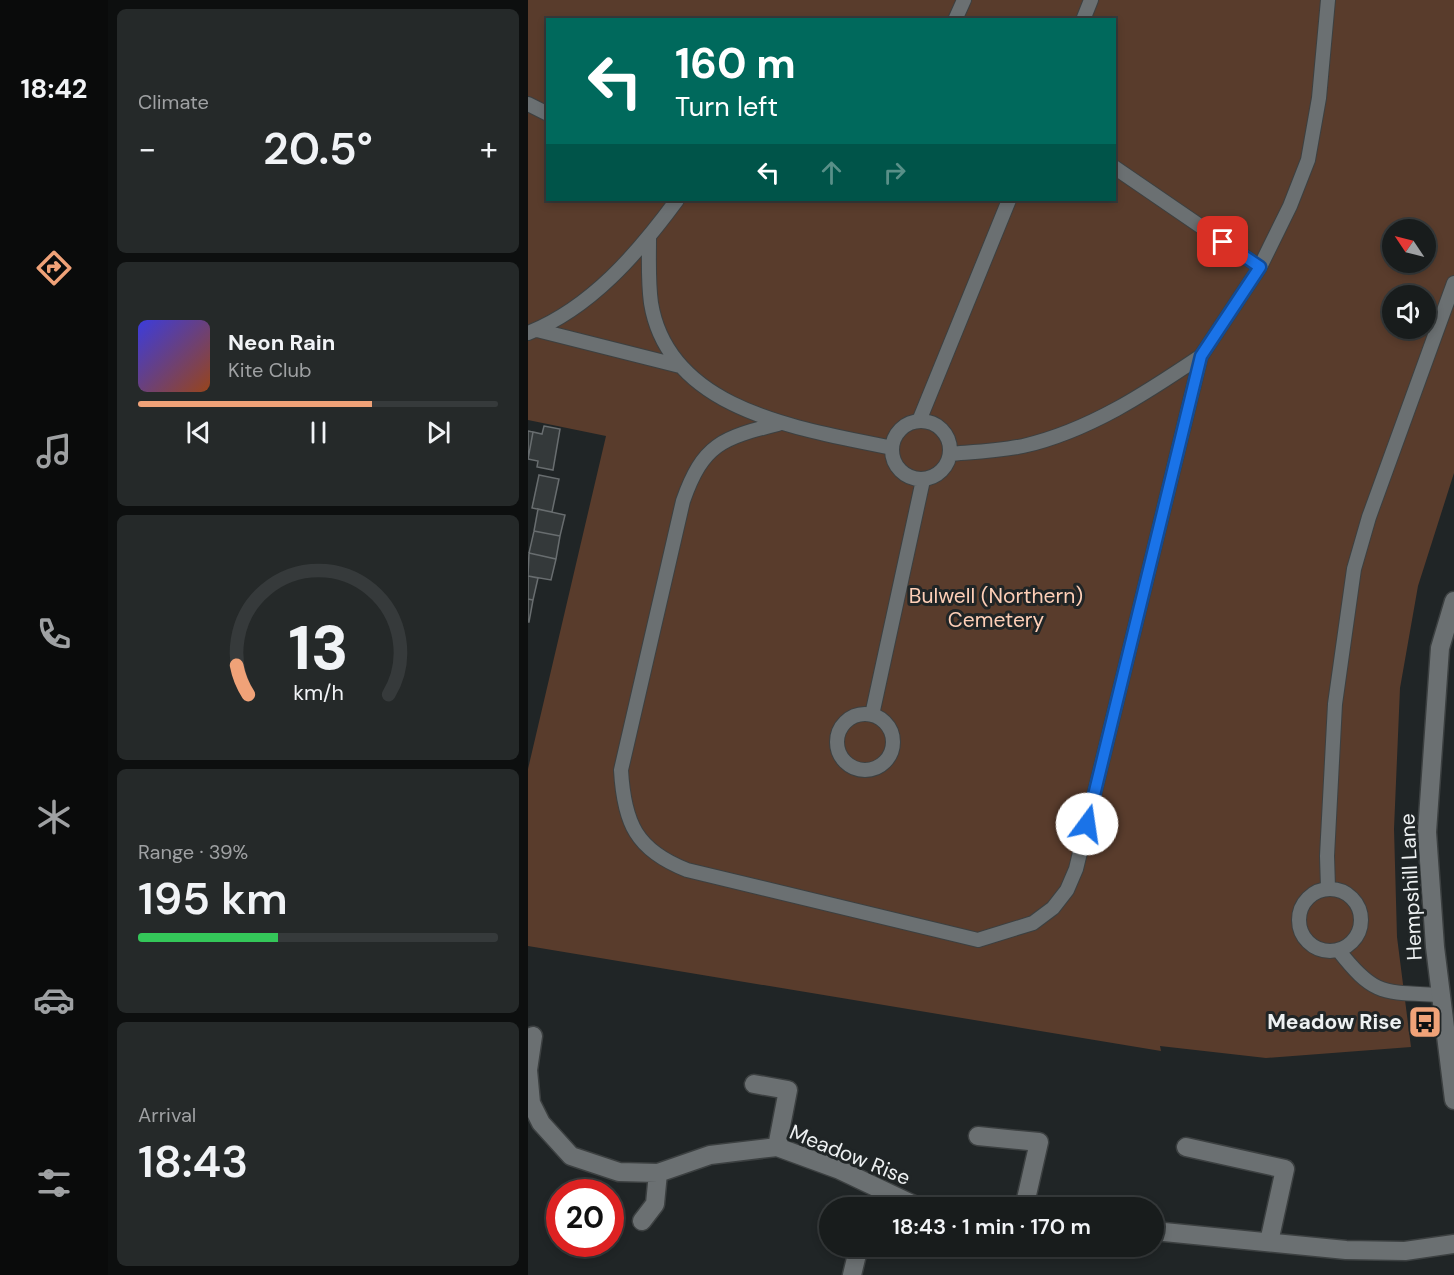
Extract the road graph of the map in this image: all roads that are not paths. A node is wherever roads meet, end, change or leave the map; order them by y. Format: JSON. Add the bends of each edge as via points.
{"nodes":[{"id":1,"x":964,"y":0,"type":"edge"},
{"id":2,"x":1091,"y":0,"type":"edge"},
{"id":3,"x":1328,"y":0,"type":"edge"},
{"id":4,"x":956,"y":18,"type":"edge"},
{"id":5,"x":1084,"y":18,"type":"edge"},
{"id":6,"x":528,"y":104,"type":"edge"},
{"id":7,"x":546,"y":113,"type":"edge"},
{"id":8,"x":1116,"y":168,"type":"edge"},
{"id":9,"x":676,"y":201,"type":"edge"},
{"id":10,"x":1009,"y":201,"type":"edge"},
{"id":11,"x":649,"y":239,"type":"junction"},
{"id":12,"x":1260,"y":267,"type":"junction"},
{"id":13,"x":1454,"y":283,"type":"edge"},
{"id":14,"x":532,"y":332,"type":"edge"},
{"id":15,"x":1201,"y":356,"type":"junction"},
{"id":16,"x":680,"y":366,"type":"junction"},
{"id":17,"x":919,"y":421,"type":"junction"},
{"id":18,"x":778,"y":424,"type":"junction"},
{"id":19,"x":892,"y":448,"type":"junction"},
{"id":20,"x":950,"y":454,"type":"junction"},
{"id":21,"x":923,"y":480,"type":"junction"},
{"id":22,"x":1454,"y":601,"type":"edge"},
{"id":23,"x":872,"y":715,"type":"junction"},
{"id":24,"x":1328,"y":888,"type":"junction"},
{"id":25,"x":1339,"y":951,"type":"junction"},
{"id":26,"x":1441,"y":994,"type":"junction"},
{"id":27,"x":533,"y":1036,"type":"dead end"},
{"id":28,"x":754,"y":1084,"type":"dead end"},
{"id":29,"x":1454,"y":1100,"type":"edge"},
{"id":30,"x":978,"y":1136,"type":"dead end"},
{"id":31,"x":777,"y":1147,"type":"junction"},
{"id":32,"x":1186,"y":1147,"type":"dead end"},
{"id":33,"x":658,"y":1173,"type":"junction"},
{"id":34,"x":876,"y":1197,"type":"edge"},
{"id":35,"x":1026,"y":1197,"type":"edge"},
{"id":36,"x":642,"y":1221,"type":"dead end"},
{"id":37,"x":1164,"y":1232,"type":"edge"},
{"id":38,"x":1269,"y":1242,"type":"junction"},
{"id":39,"x":1454,"y":1244,"type":"edge"},
{"id":40,"x":856,"y":1257,"type":"edge"},
{"id":41,"x":852,"y":1275,"type":"edge"}],
"edges":[{"from":1,"to":4,"type":"lane"},
{"from":2,"to":5,"type":"lane"},
{"from":3,"to":12,"type":"lane","via":[[1319,98],[1308,160]]},
{"from":6,"to":7,"type":"lane"},
{"from":8,"to":12,"type":"lane"},
{"from":9,"to":11,"type":"lane"},
{"from":10,"to":17,"type":"lane"},
{"from":11,"to":14,"type":"lane","via":[[589,297],[551,324]]},
{"from":11,"to":16,"type":"lane","via":[[651,303],[663,337]]},
{"from":12,"to":15,"type":"lane"},
{"from":13,"to":24,"type":"lane","via":[[1353,569],[1335,704]]},
{"from":14,"to":16,"type":"lane"},
{"from":15,"to":18,"type":"lane","via":[[1076,869],[1053,908],[1033,923],[978,940],[687,870],[659,858],[632,828],[625,809],[621,770],[689,484],[706,454],[721,442]]},
{"from":15,"to":20,"type":"lane","via":[[1160,384],[1082,426],[1023,446]]},
{"from":16,"to":18,"type":"lane","via":[[726,400]]},
{"from":17,"to":19,"type":"lane","via":[[899,431]]},
{"from":17,"to":20,"type":"lane","via":[[941,428],[948,437]]},
{"from":18,"to":19,"type":"lane"},
{"from":19,"to":21,"type":"lane","via":[[895,464],[902,473]]},
{"from":20,"to":21,"type":"lane","via":[[944,470]]},
{"from":21,"to":23,"type":"lane"},
{"from":22,"to":26,"type":"street","name":"Hempshill Lane","via":[[1440,648],[1427,832]]},
{"from":23,"to":23,"type":"lane","via":[[887,724],[893,735],[893,748],[878,768],[866,771],[854,768],[840,755],[837,737],[842,725],[852,717]]},
{"from":24,"to":25,"type":"lane","via":[[1349,894],[1362,918],[1354,940]]},
{"from":24,"to":25,"type":"lane","via":[[1309,896],[1301,908],[1299,922],[1302,935],[1312,946]]},
{"from":25,"to":26,"type":"lane","via":[[1371,986],[1390,992]]},
{"from":26,"to":29,"type":"street","name":"Hempshill Lane"},
{"from":27,"to":33,"type":"street","name":"Meadow Rise","via":[[528,1070],[531,1103],[541,1123],[571,1156],[619,1172]]},
{"from":28,"to":31,"type":"street","via":[[788,1090]]},
{"from":30,"to":35,"type":"street","via":[[1039,1142]]},
{"from":31,"to":33,"type":"street","name":"Meadow Rise","via":[[710,1155]]},
{"from":31,"to":34,"type":"street","name":"Meadow Rise","via":[[840,1170]]},
{"from":32,"to":38,"type":"street","via":[[1285,1169]]},
{"from":33,"to":36,"type":"street","via":[[655,1204]]},
{"from":37,"to":38,"type":"street"},
{"from":38,"to":39,"type":"street","via":[[1393,1251]]},
{"from":40,"to":41,"type":"street"}]}
